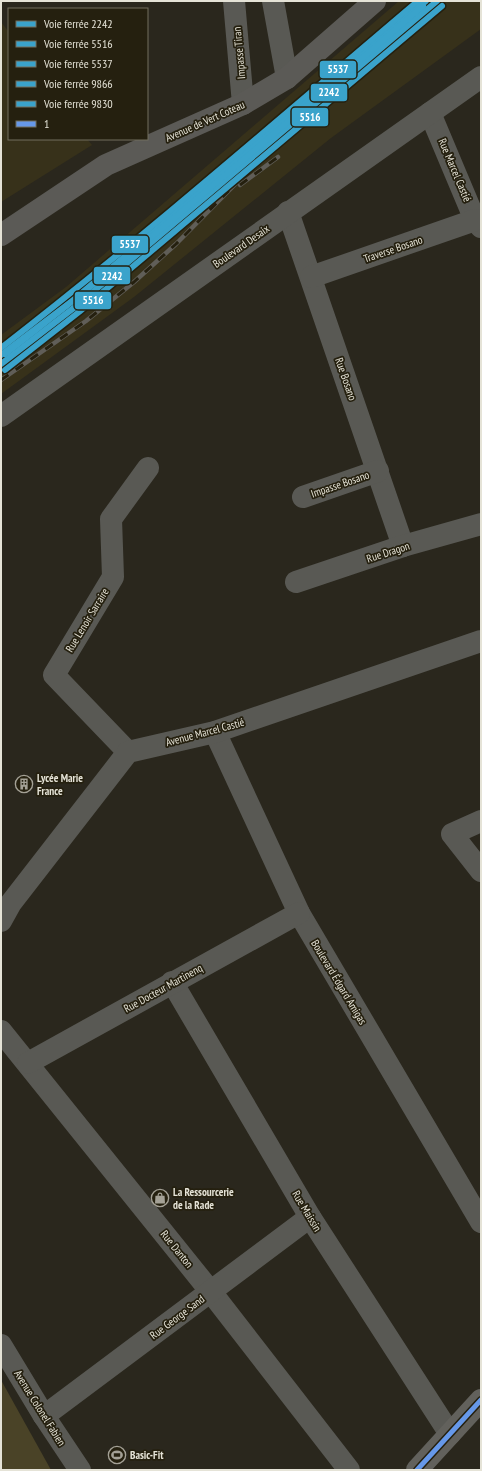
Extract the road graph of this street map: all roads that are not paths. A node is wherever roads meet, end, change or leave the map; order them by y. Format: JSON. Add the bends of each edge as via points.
{"nodes":[{"id":1,"x":234,"y":1,"type":"edge"},
{"id":2,"x":273,"y":1,"type":"edge"},
{"id":3,"x":375,"y":1,"type":"edge"},
{"id":4,"x":481,"y":77,"type":"edge"},
{"id":5,"x":287,"y":78,"type":"junction"},
{"id":6,"x":243,"y":104,"type":"junction"},
{"id":7,"x":430,"y":113,"type":"junction"},
{"id":8,"x":288,"y":212,"type":"junction"},
{"id":9,"x":478,"y":223,"type":"edge"},
{"id":10,"x":1,"y":235,"type":"edge"},
{"id":11,"x":311,"y":277,"type":"junction"},
{"id":12,"x":1,"y":416,"type":"edge"},
{"id":13,"x":148,"y":468,"type":"dead end"},
{"id":14,"x":378,"y":471,"type":"junction"},
{"id":15,"x":303,"y":497,"type":"dead end"},
{"id":16,"x":481,"y":524,"type":"edge"},
{"id":17,"x":403,"y":546,"type":"junction"},
{"id":18,"x":296,"y":582,"type":"dead end"},
{"id":19,"x":481,"y":640,"type":"edge"},
{"id":20,"x":215,"y":732,"type":"junction"},
{"id":21,"x":128,"y":752,"type":"junction"},
{"id":22,"x":481,"y":821,"type":"edge"},
{"id":23,"x":481,"y":871,"type":"edge"},
{"id":24,"x":299,"y":913,"type":"junction"},
{"id":25,"x":1,"y":921,"type":"edge"},
{"id":26,"x":172,"y":982,"type":"junction"},
{"id":27,"x":1,"y":1031,"type":"edge"},
{"id":28,"x":28,"y":1063,"type":"junction"},
{"id":29,"x":310,"y":1217,"type":"junction"},
{"id":30,"x":481,"y":1222,"type":"edge"},
{"id":31,"x":211,"y":1292,"type":"junction"},
{"id":32,"x":1,"y":1345,"type":"edge"},
{"id":33,"x":481,"y":1400,"type":"edge"},
{"id":34,"x":44,"y":1416,"type":"junction"},
{"id":35,"x":450,"y":1434,"type":"junction"},
{"id":36,"x":80,"y":1470,"type":"edge"},
{"id":37,"x":349,"y":1470,"type":"edge"},
{"id":38,"x":417,"y":1470,"type":"edge"}],
"edges":[{"from":1,"to":6,"type":"street","name":"Impasse Tiran"},
{"from":2,"to":5,"type":"street"},
{"from":3,"to":5,"type":"street","name":"Avenue de Vert Coteau"},
{"from":4,"to":7,"type":"street","name":"Boulevard Desaix"},
{"from":5,"to":6,"type":"street","name":"Avenue de Vert Coteau"},
{"from":6,"to":10,"type":"street","name":"Avenue de Vert Coteau","via":[[106,165]]},
{"from":7,"to":8,"type":"street","name":"Boulevard Desaix"},
{"from":7,"to":9,"type":"street","name":"Rue Marcel Castié"},
{"from":8,"to":11,"type":"street","name":"Rue Bosano"},
{"from":8,"to":12,"type":"street","name":"Boulevard Desaix"},
{"from":9,"to":11,"type":"street","name":"Traverse Bosano"},
{"from":11,"to":14,"type":"street","name":"Rue Bosano"},
{"from":13,"to":21,"type":"street","name":"Rue Lenoir Sarraire","via":[[111,519],[113,577],[54,675]]},
{"from":14,"to":15,"type":"street","name":"Impasse Bosano"},
{"from":14,"to":17,"type":"street","name":"Rue Bosano"},
{"from":16,"to":17,"type":"street","name":"Rue Dragon"},
{"from":17,"to":18,"type":"street","name":"Rue Dragon"},
{"from":19,"to":20,"type":"street","name":"Avenue Marcel Castié"},
{"from":20,"to":21,"type":"street","name":"Avenue Marcel Castié"},
{"from":20,"to":24,"type":"street","name":"Boulevard Édgard Amigas"},
{"from":21,"to":25,"type":"street","via":[[11,903]]},
{"from":22,"to":23,"type":"street","via":[[452,834]]},
{"from":24,"to":26,"type":"street","name":"Rue Docteur Martinenq"},
{"from":24,"to":30,"type":"street","name":"Boulevard Édgard Amigas"},
{"from":26,"to":28,"type":"street","name":"Rue Docteur Martinenq"},
{"from":26,"to":29,"type":"street","name":"Rue Maissin"},
{"from":27,"to":28,"type":"street","name":"Rue Danton"},
{"from":28,"to":31,"type":"street","name":"Rue Danton"},
{"from":29,"to":31,"type":"street","name":"Rue George Sand"},
{"from":29,"to":35,"type":"street","name":"Rue Maissin"},
{"from":31,"to":34,"type":"street","name":"Rue George Sand"},
{"from":31,"to":37,"type":"street","name":"Rue Danton"},
{"from":32,"to":34,"type":"street","name":"Avenue Colonel Fabien"},
{"from":33,"to":35,"type":"main road"},
{"from":34,"to":36,"type":"street","name":"Avenue Colonel Fabien"},
{"from":35,"to":38,"type":"main road"}]}
